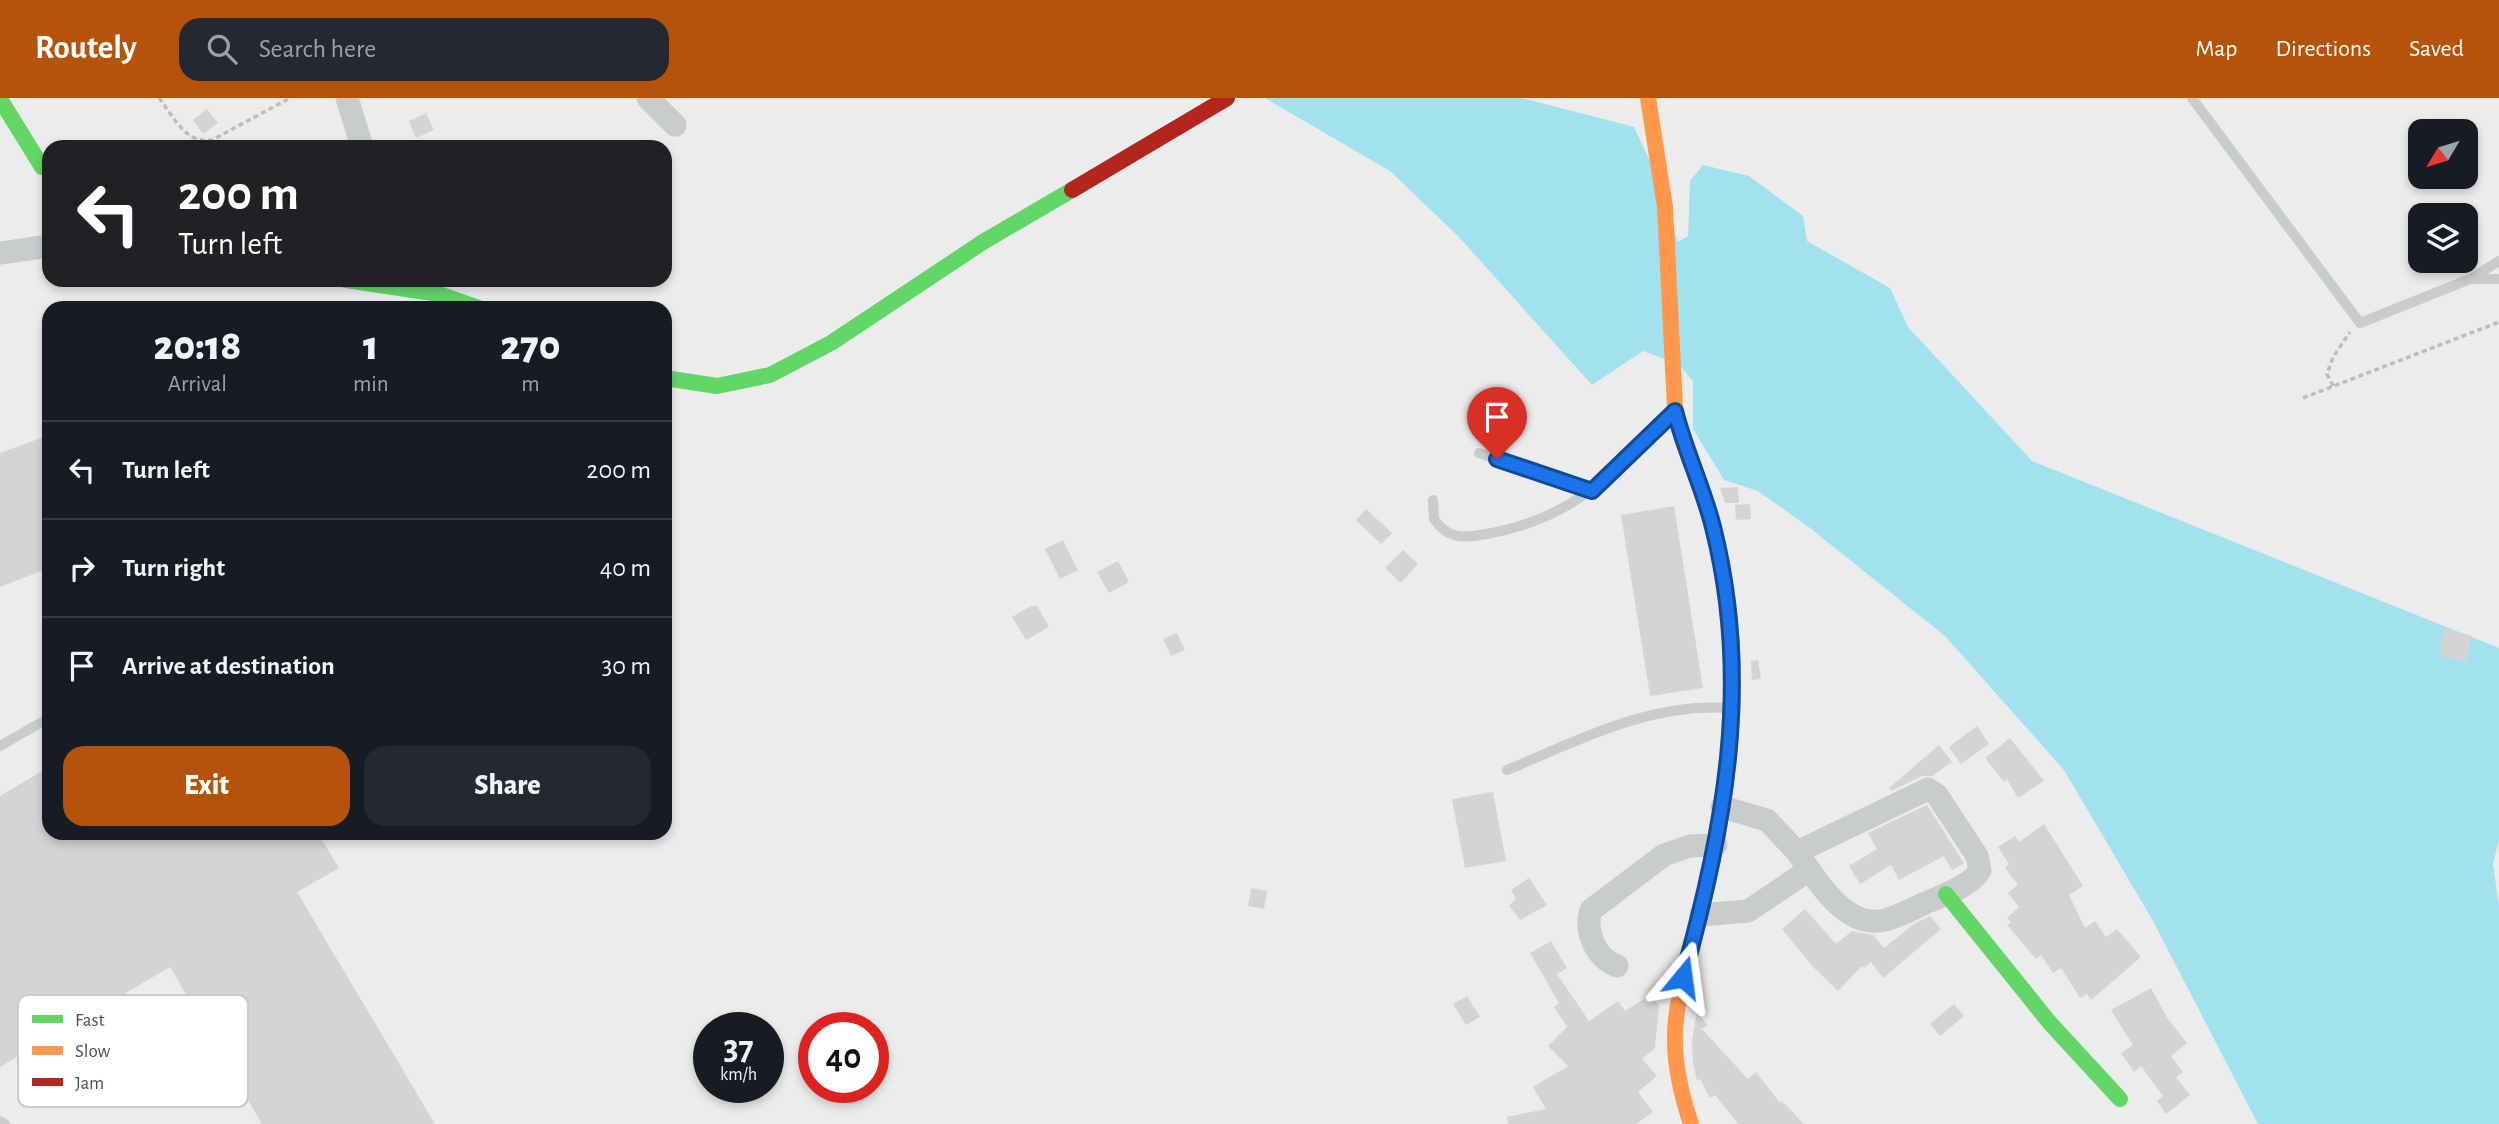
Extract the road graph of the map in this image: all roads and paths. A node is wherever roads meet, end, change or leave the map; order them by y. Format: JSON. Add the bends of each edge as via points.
{"nodes":[{"id":1,"x":159,"y":98,"type":"edge"},
{"id":2,"x":290,"y":98,"type":"edge"},
{"id":3,"x":346,"y":98,"type":"edge"},
{"id":4,"x":648,"y":98,"type":"edge"},
{"id":5,"x":1648,"y":98,"type":"edge"},
{"id":6,"x":2192,"y":98,"type":"edge"},
{"id":7,"x":0,"y":99,"type":"edge"},
{"id":8,"x":1226,"y":99,"type":"edge"},
{"id":9,"x":675,"y":124,"type":"dead end"},
{"id":10,"x":195,"y":140,"type":"edge"},
{"id":11,"x":212,"y":140,"type":"edge"},
{"id":12,"x":360,"y":140,"type":"edge"},
{"id":13,"x":42,"y":167,"type":"dead end"},
{"id":14,"x":42,"y":247,"type":"edge"},
{"id":15,"x":0,"y":253,"type":"edge"},
{"id":16,"x":2499,"y":261,"type":"edge"},
{"id":17,"x":2470,"y":279,"type":"junction"},
{"id":18,"x":2499,"y":279,"type":"edge"},
{"id":19,"x":392,"y":287,"type":"edge"},
{"id":20,"x":459,"y":301,"type":"edge"},
{"id":21,"x":2499,"y":322,"type":"edge"},
{"id":22,"x":2360,"y":323,"type":"junction"},
{"id":23,"x":672,"y":379,"type":"edge"},
{"id":24,"x":2333,"y":386,"type":"junction"},
{"id":25,"x":2304,"y":398,"type":"dead end"},
{"id":26,"x":1675,"y":411,"type":"junction"},
{"id":27,"x":1479,"y":453,"type":"dead end"},
{"id":28,"x":1592,"y":491,"type":"junction"},
{"id":29,"x":1433,"y":500,"type":"dead end"},
{"id":30,"x":1732,"y":708,"type":"junction"},
{"id":31,"x":42,"y":722,"type":"edge"},
{"id":32,"x":0,"y":746,"type":"edge"},
{"id":33,"x":1507,"y":771,"type":"dead end"},
{"id":34,"x":1722,"y":807,"type":"junction"},
{"id":35,"x":1716,"y":845,"type":"junction"},
{"id":36,"x":1803,"y":861,"type":"junction"},
{"id":37,"x":1946,"y":894,"type":"junction"},
{"id":38,"x":1701,"y":915,"type":"junction"},
{"id":39,"x":1617,"y":966,"type":"dead end"},
{"id":40,"x":2120,"y":1099,"type":"dead end"},
{"id":41,"x":0,"y":1121,"type":"edge"},
{"id":42,"x":5,"y":1124,"type":"edge"},
{"id":43,"x":1691,"y":1124,"type":"edge"}],
"edges":[{"from":1,"to":10,"type":"path"},
{"from":2,"to":11,"type":"path"},
{"from":3,"to":12,"type":"street"},
{"from":4,"to":9,"type":"street"},
{"from":5,"to":26,"type":"street","via":[[1666,224]]},
{"from":6,"to":22,"type":"lane"},
{"from":7,"to":13,"type":"street"},
{"from":8,"to":23,"type":"street","via":[[983,242],[831,343],[770,375],[717,386]]},
{"from":14,"to":15,"type":"street"},
{"from":16,"to":17,"type":"lane"},
{"from":17,"to":18,"type":"lane"},
{"from":17,"to":22,"type":"lane"},
{"from":19,"to":20,"type":"street"},
{"from":21,"to":24,"type":"path"},
{"from":22,"to":24,"type":"path","via":[[2333,357],[2327,374]]},
{"from":24,"to":25,"type":"path"},
{"from":26,"to":28,"type":"lane"},
{"from":26,"to":30,"type":"street","via":[[1713,528],[1729,630]]},
{"from":27,"to":28,"type":"lane"},
{"from":28,"to":29,"type":"lane","via":[[1533,524],[1469,537],[1452,536],[1439,527]]},
{"from":30,"to":33,"type":"lane","via":[[1656,714],[1598,731]]},
{"from":30,"to":34,"type":"street"},
{"from":31,"to":32,"type":"lane"},
{"from":34,"to":35,"type":"street"},
{"from":34,"to":36,"type":"street","via":[[1767,820]]},
{"from":35,"to":38,"type":"street"},
{"from":35,"to":39,"type":"street","via":[[1690,846],[1664,855],[1591,911],[1589,928],[1597,950],[1601,958]]},
{"from":36,"to":37,"type":"street","via":[[1848,913],[1870,922]]},
{"from":36,"to":37,"type":"street","via":[[1928,789],[1937,795],[1980,864],[1977,876]]},
{"from":36,"to":38,"type":"street","via":[[1748,911]]},
{"from":37,"to":40,"type":"street","via":[[2049,1022]]},
{"from":38,"to":43,"type":"street","via":[[1677,998],[1672,1042],[1676,1082]]},
{"from":41,"to":42,"type":"lane"}]}
